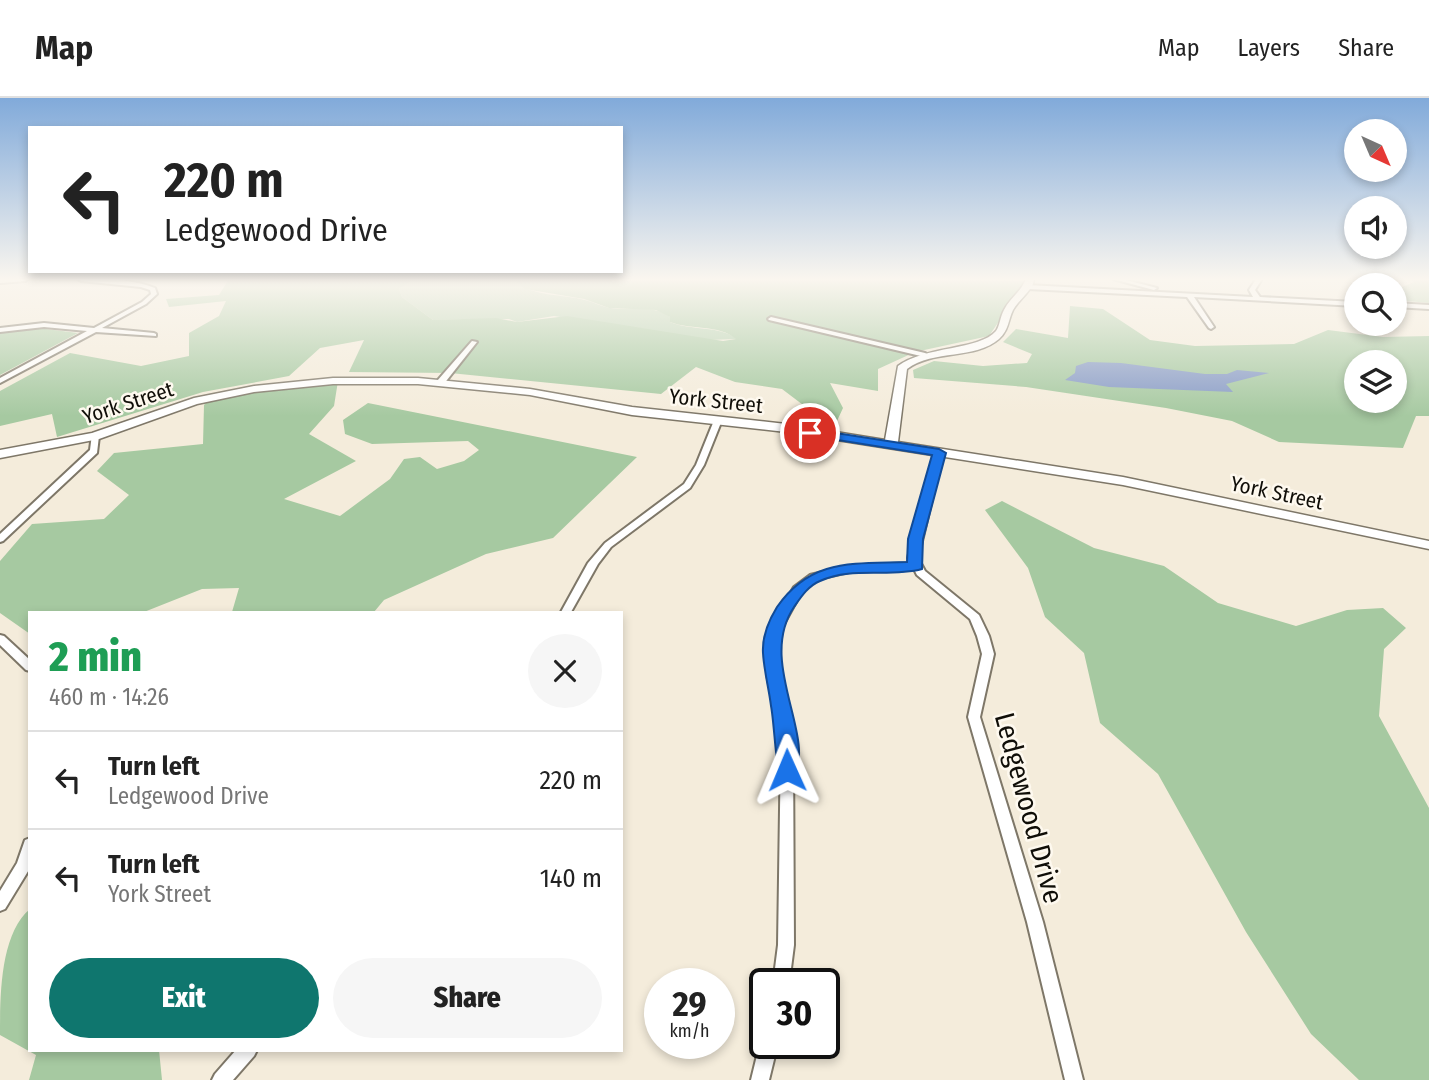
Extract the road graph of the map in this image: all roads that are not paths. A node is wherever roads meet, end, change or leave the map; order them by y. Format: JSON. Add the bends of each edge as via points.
{"nodes":[{"id":1,"x":102,"y":325,"type":"edge"},
{"id":2,"x":796,"y":325,"type":"edge"},
{"id":3,"x":1003,"y":325,"type":"edge"},
{"id":4,"x":94,"y":329,"type":"junction"},
{"id":5,"x":0,"y":330,"type":"edge"},
{"id":6,"x":155,"y":335,"type":"dead end"},
{"id":7,"x":474,"y":342,"type":"dead end"},
{"id":8,"x":925,"y":355,"type":"junction"},
{"id":9,"x":0,"y":381,"type":"edge"},
{"id":10,"x":440,"y":383,"type":"junction"},
{"id":11,"x":719,"y":420,"type":"junction"},
{"id":12,"x":95,"y":436,"type":"junction"},
{"id":13,"x":891,"y":445,"type":"junction"},
{"id":14,"x":939,"y":453,"type":"junction"},
{"id":15,"x":0,"y":454,"type":"edge"},
{"id":16,"x":0,"y":539,"type":"edge"},
{"id":17,"x":1429,"y":544,"type":"edge"},
{"id":18,"x":916,"y":566,"type":"junction"},
{"id":19,"x":567,"y":611,"type":"edge"},
{"id":20,"x":0,"y":639,"type":"edge"},
{"id":21,"x":28,"y":665,"type":"edge"},
{"id":22,"x":28,"y":850,"type":"edge"},
{"id":23,"x":0,"y":904,"type":"edge"},
{"id":24,"x":783,"y":968,"type":"edge"},
{"id":25,"x":246,"y":1052,"type":"edge"},
{"id":26,"x":765,"y":1059,"type":"edge"},
{"id":27,"x":221,"y":1080,"type":"edge"},
{"id":28,"x":760,"y":1080,"type":"edge"},
{"id":29,"x":1073,"y":1080,"type":"edge"}],
"edges":[{"from":1,"to":4,"type":"street"},
{"from":2,"to":8,"type":"street"},
{"from":3,"to":8,"type":"street","via":[[989,340]]},
{"from":4,"to":5,"type":"street","via":[[44,325]]},
{"from":4,"to":6,"type":"street"},
{"from":4,"to":9,"type":"street"},
{"from":7,"to":10,"type":"street"},
{"from":8,"to":13,"type":"street","via":[[902,368]]},
{"from":10,"to":11,"type":"street","name":"York Street"},
{"from":10,"to":12,"type":"street","name":"York Street","via":[[350,380],[254,389],[194,401]]},
{"from":11,"to":13,"type":"street","name":"York Street"},
{"from":11,"to":19,"type":"street","via":[[687,486],[608,545]]},
{"from":12,"to":15,"type":"street","name":"York Street"},
{"from":12,"to":16,"type":"street","via":[[94,451]]},
{"from":13,"to":14,"type":"street","name":"York Street"},
{"from":14,"to":17,"type":"street","name":"York Street","via":[[1123,481]]},
{"from":14,"to":18,"type":"street","via":[[915,539]]},
{"from":18,"to":24,"type":"street","via":[[849,569],[814,577],[798,589],[773,633],[773,674],[787,742]]},
{"from":18,"to":29,"type":"street","name":"Ledgewood Drive","via":[[975,617],[983,636],[988,654],[974,717],[1035,922]]},
{"from":20,"to":21,"type":"street"},
{"from":22,"to":23,"type":"street"},
{"from":25,"to":27,"type":"street"},
{"from":26,"to":28,"type":"street"}]}
